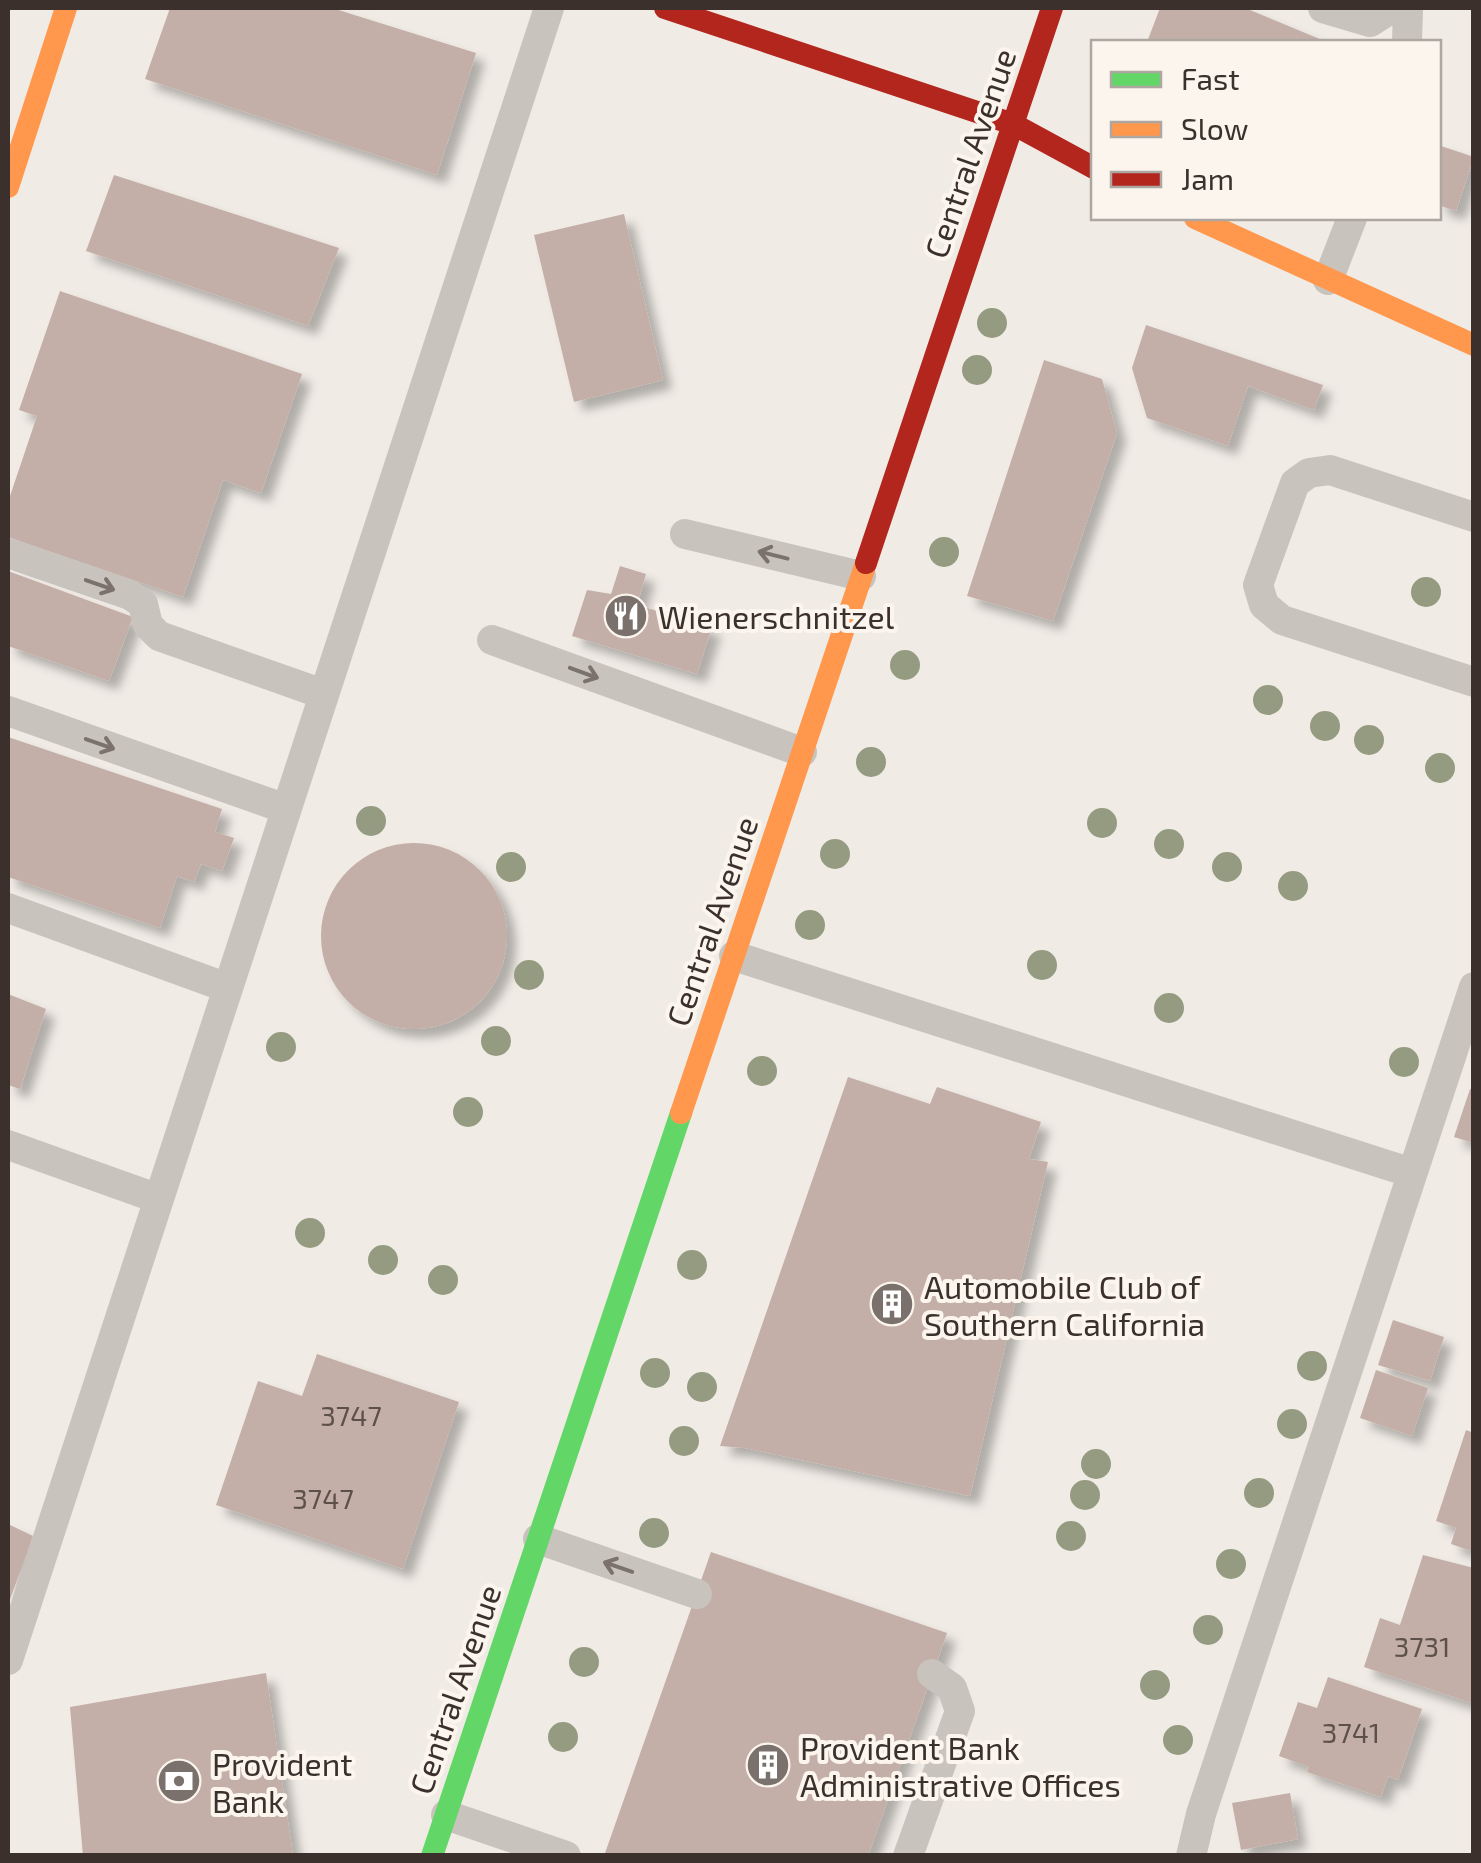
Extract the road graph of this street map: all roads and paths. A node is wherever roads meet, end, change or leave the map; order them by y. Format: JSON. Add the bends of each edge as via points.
{"nodes":[{"id":1,"x":66,"y":8,"type":"edge"},
{"id":2,"x":549,"y":8,"type":"edge"},
{"id":3,"x":665,"y":8,"type":"edge"},
{"id":4,"x":1052,"y":8,"type":"edge"},
{"id":5,"x":1324,"y":8,"type":"edge"},
{"id":6,"x":1392,"y":8,"type":"edge"},
{"id":7,"x":1408,"y":8,"type":"edge"},
{"id":8,"x":1408,"y":40,"type":"edge"},
{"id":9,"x":1012,"y":124,"type":"junction"},
{"id":10,"x":1091,"y":166,"type":"edge"},
{"id":11,"x":8,"y":187,"type":"edge"},
{"id":12,"x":1199,"y":220,"type":"edge"},
{"id":13,"x":1351,"y":220,"type":"edge"},
{"id":14,"x":1328,"y":280,"type":"junction"},
{"id":15,"x":1474,"y":345,"type":"edge"},
{"id":16,"x":1474,"y":518,"type":"edge"},
{"id":17,"x":685,"y":534,"type":"dead end"},
{"id":18,"x":8,"y":553,"type":"edge"},
{"id":19,"x":862,"y":576,"type":"junction"},
{"id":20,"x":492,"y":640,"type":"dead end"},
{"id":21,"x":1474,"y":682,"type":"edge"},
{"id":22,"x":323,"y":694,"type":"junction"},
{"id":23,"x":8,"y":712,"type":"edge"},
{"id":24,"x":802,"y":752,"type":"junction"},
{"id":25,"x":286,"y":809,"type":"junction"},
{"id":26,"x":8,"y":908,"type":"edge"},
{"id":27,"x":734,"y":956,"type":"junction"},
{"id":28,"x":1474,"y":987,"type":"edge"},
{"id":29,"x":228,"y":988,"type":"junction"},
{"id":30,"x":8,"y":1146,"type":"edge"},
{"id":31,"x":1412,"y":1173,"type":"junction"},
{"id":32,"x":159,"y":1198,"type":"junction"},
{"id":33,"x":538,"y":1540,"type":"junction"},
{"id":34,"x":697,"y":1594,"type":"dead end"},
{"id":35,"x":8,"y":1660,"type":"edge"},
{"id":36,"x":932,"y":1674,"type":"dead end"},
{"id":37,"x":446,"y":1814,"type":"junction"},
{"id":38,"x":432,"y":1856,"type":"edge"},
{"id":39,"x":566,"y":1856,"type":"edge"},
{"id":40,"x":908,"y":1856,"type":"edge"},
{"id":41,"x":1191,"y":1856,"type":"edge"}],
"edges":[{"from":1,"to":11,"type":"main road"},
{"from":2,"to":22,"type":"lane"},
{"from":3,"to":9,"type":"main road"},
{"from":4,"to":9,"type":"main road","name":"Central Avenue"},
{"from":5,"to":6,"type":"lane","via":[[1370,22]]},
{"from":7,"to":8,"type":"lane"},
{"from":9,"to":10,"type":"main road"},
{"from":9,"to":19,"type":"main road","name":"Central Avenue"},
{"from":12,"to":14,"type":"main road"},
{"from":13,"to":14,"type":"lane"},
{"from":14,"to":15,"type":"main road"},
{"from":16,"to":21,"type":"lane","via":[[1330,470],[1308,472],[1294,483],[1258,585],[1264,606],[1282,620]]},
{"from":19,"to":17,"type":"lane","one_way":true},
{"from":18,"to":22,"type":"lane","one_way":true,"via":[[130,595],[159,636]]},
{"from":19,"to":24,"type":"main road","name":"Central Avenue"},
{"from":20,"to":24,"type":"lane","one_way":true},
{"from":22,"to":25,"type":"lane"},
{"from":23,"to":25,"type":"lane","one_way":true},
{"from":24,"to":27,"type":"main road","name":"Central Avenue"},
{"from":25,"to":29,"type":"lane"},
{"from":26,"to":29,"type":"lane"},
{"from":27,"to":31,"type":"lane"},
{"from":27,"to":33,"type":"main road","name":"Central Avenue"},
{"from":28,"to":31,"type":"lane"},
{"from":29,"to":32,"type":"lane"},
{"from":30,"to":32,"type":"lane"},
{"from":31,"to":41,"type":"lane"},
{"from":32,"to":35,"type":"lane"},
{"from":34,"to":33,"type":"lane","one_way":true},
{"from":33,"to":37,"type":"main road","name":"Central Avenue"},
{"from":36,"to":40,"type":"lane","via":[[952,1688],[960,1711]]},
{"from":37,"to":38,"type":"main road","name":"Central Avenue"},
{"from":37,"to":39,"type":"lane"}]}
